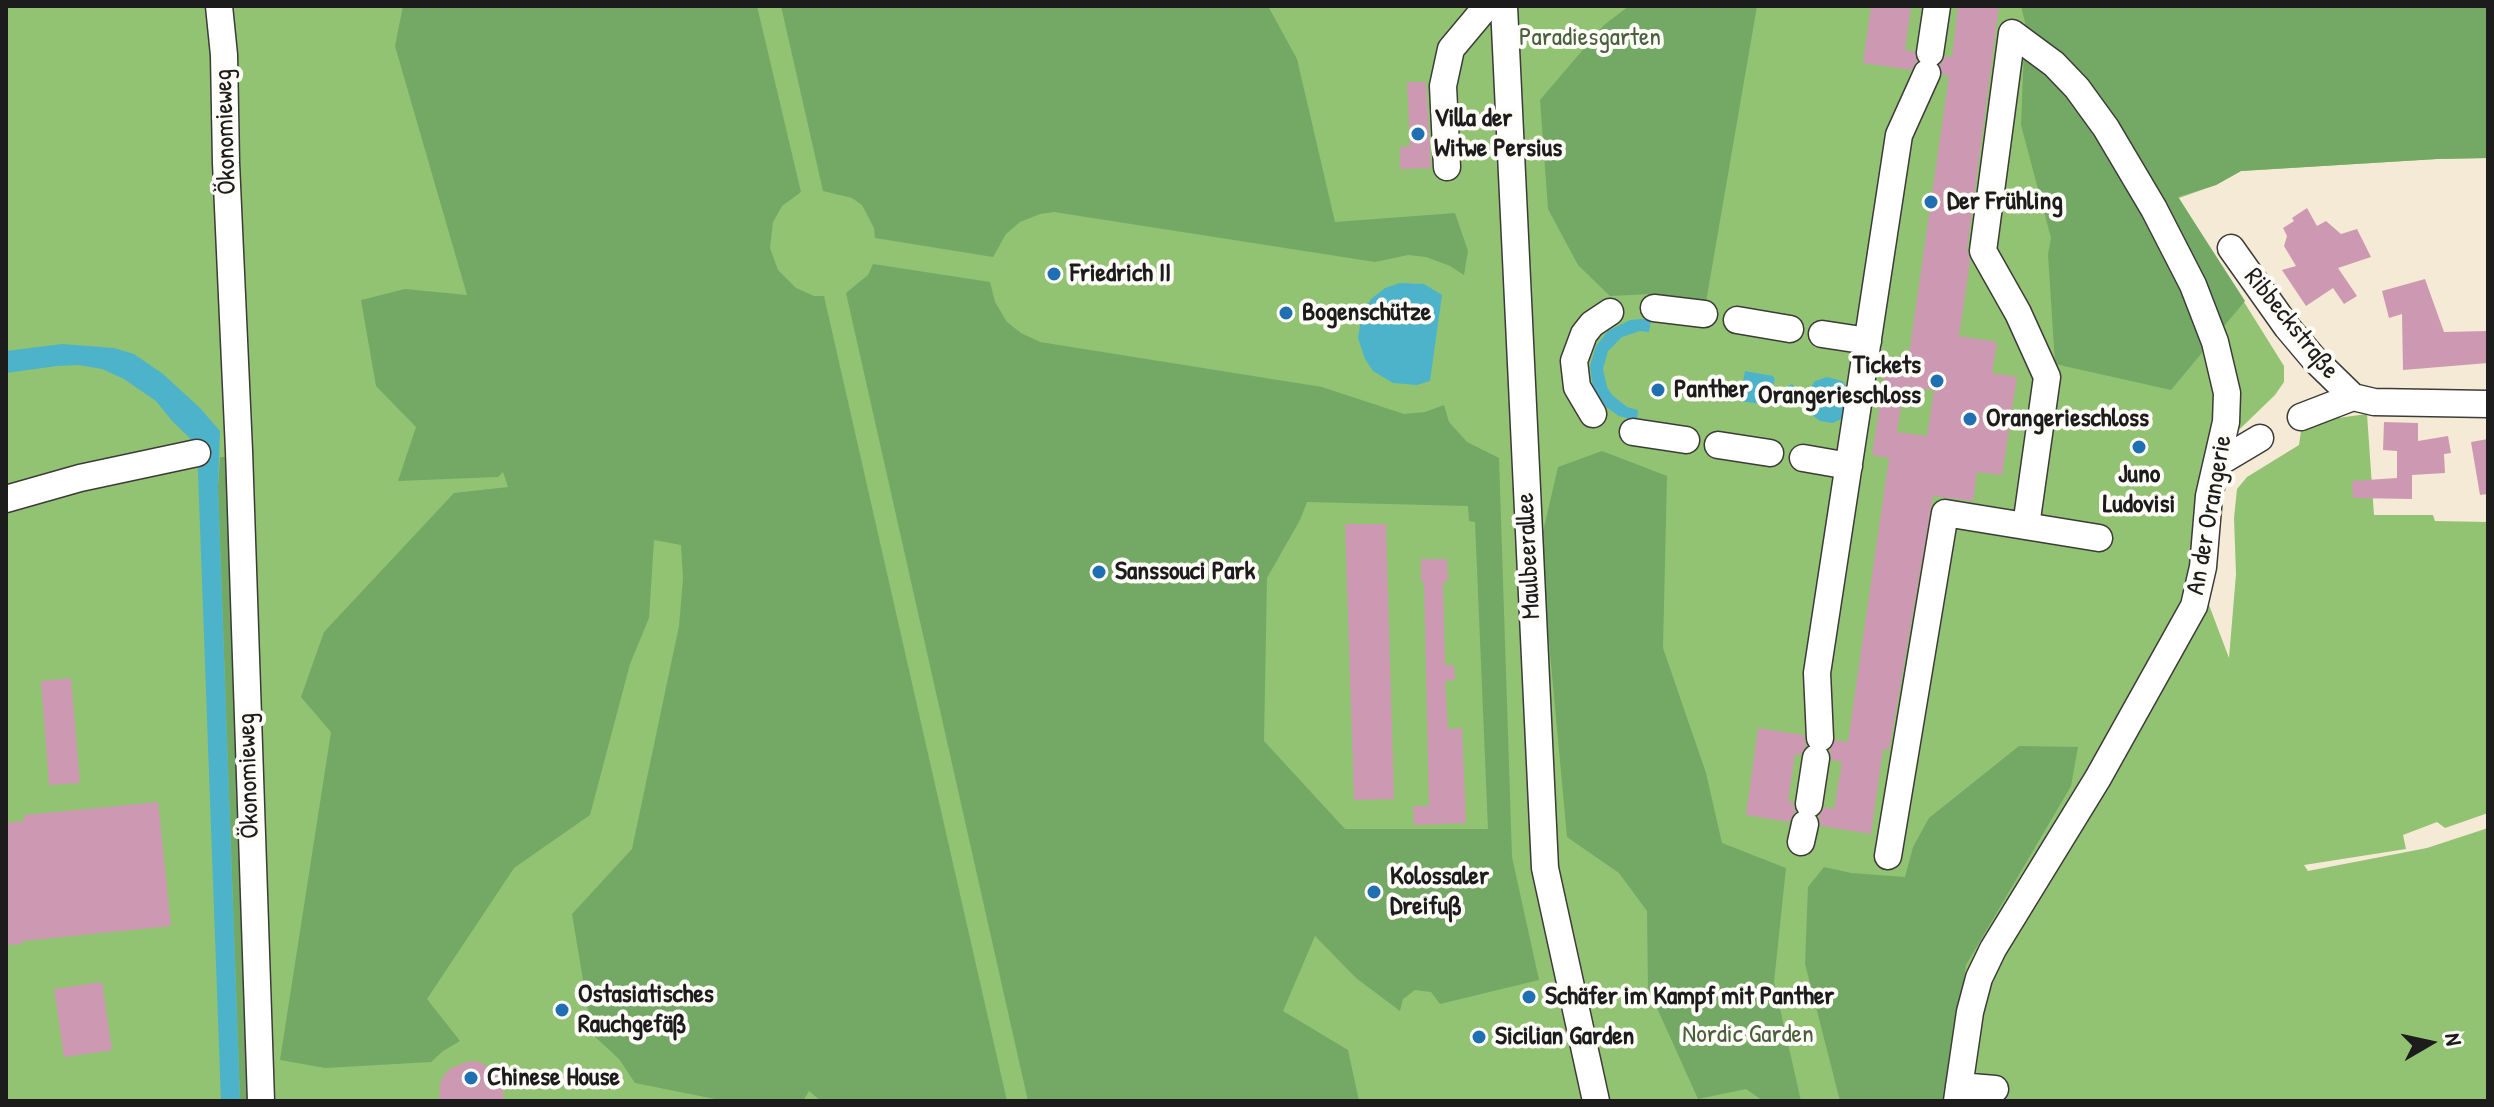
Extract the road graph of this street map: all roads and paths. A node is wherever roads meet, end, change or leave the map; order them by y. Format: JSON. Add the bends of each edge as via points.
{"nodes":[{"id":1,"x":219,"y":6,"type":"edge"},
{"id":2,"x":1487,"y":6,"type":"edge"},
{"id":3,"x":1504,"y":6,"type":"edge"},
{"id":4,"x":1937,"y":6,"type":"edge"},
{"id":5,"x":1447,"y":167,"type":"dead end"},
{"id":6,"x":2231,"y":248,"type":"dead end"},
{"id":7,"x":1654,"y":308,"type":"dead end"},
{"id":8,"x":1600,"y":312,"type":"dead end"},
{"id":9,"x":1704,"y":314,"type":"dead end"},
{"id":10,"x":1737,"y":320,"type":"dead end"},
{"id":11,"x":1790,"y":329,"type":"dead end"},
{"id":12,"x":1822,"y":334,"type":"dead end"},
{"id":13,"x":1868,"y":341,"type":"junction"},
{"id":14,"x":2353,"y":397,"type":"junction"},
{"id":15,"x":2488,"y":404,"type":"edge"},
{"id":16,"x":1584,"y":413,"type":"dead end"},
{"id":17,"x":2301,"y":417,"type":"dead end"},
{"id":18,"x":1633,"y":432,"type":"dead end"},
{"id":19,"x":2260,"y":438,"type":"dead end"},
{"id":20,"x":1686,"y":440,"type":"dead end"},
{"id":21,"x":1718,"y":445,"type":"dead end"},
{"id":22,"x":219,"y":452,"type":"junction"},
{"id":23,"x":1770,"y":453,"type":"dead end"},
{"id":24,"x":1803,"y":458,"type":"dead end"},
{"id":25,"x":2218,"y":463,"type":"junction"},
{"id":26,"x":1849,"y":466,"type":"junction"},
{"id":27,"x":6,"y":499,"type":"edge"},
{"id":28,"x":2026,"y":526,"type":"junction"},
{"id":29,"x":2099,"y":538,"type":"dead end"},
{"id":30,"x":1805,"y":823,"type":"dead end"},
{"id":31,"x":1888,"y":856,"type":"dead end"},
{"id":32,"x":1995,"y":1089,"type":"dead end"},
{"id":33,"x":1958,"y":1094,"type":"edge"},
{"id":34,"x":261,"y":1101,"type":"edge"},
{"id":35,"x":1596,"y":1101,"type":"edge"}],
"edges":[{"from":1,"to":22,"type":"street","name":"Ökonomieweg","via":[[226,163]]},
{"from":2,"to":5,"type":"street","via":[[1451,49],[1443,86]]},
{"from":3,"to":35,"type":"street","name":"Maulbeerallee","via":[[1545,868]]},
{"from":4,"to":13,"type":"street","via":[[1928,63],[1899,135]]},
{"from":6,"to":14,"type":"street","name":"Ribbeckstraße","via":[[2287,327]]},
{"from":7,"to":9,"type":"street"},
{"from":8,"to":16,"type":"street","via":[[1572,359]]},
{"from":10,"to":11,"type":"street"},
{"from":12,"to":13,"type":"street"},
{"from":13,"to":26,"type":"street","via":[[1869,402]]},
{"from":14,"to":15,"type":"street","name":"Ribbeckstraße"},
{"from":14,"to":17,"type":"street","name":"Ribbeckstraße"},
{"from":18,"to":20,"type":"street"},
{"from":19,"to":25,"type":"street"},
{"from":21,"to":23,"type":"street"},
{"from":22,"to":27,"type":"street","via":[[80,478]]},
{"from":22,"to":34,"type":"street","name":"Ökonomieweg"},
{"from":24,"to":26,"type":"street"},
{"from":25,"to":28,"type":"street","name":"An der Orangerie","via":[[2227,393],[2193,285],[2106,128],[2054,64],[2012,33],[1983,251],[2047,377]]},
{"from":25,"to":33,"type":"street","name":"An der Orangerie","via":[[2194,606],[1986,963],[1970,1012]]},
{"from":26,"to":30,"type":"street","via":[[1817,673],[1818,748]]},
{"from":28,"to":29,"type":"street"},
{"from":28,"to":31,"type":"street","via":[[1945,513]]},
{"from":32,"to":33,"type":"street"}]}
